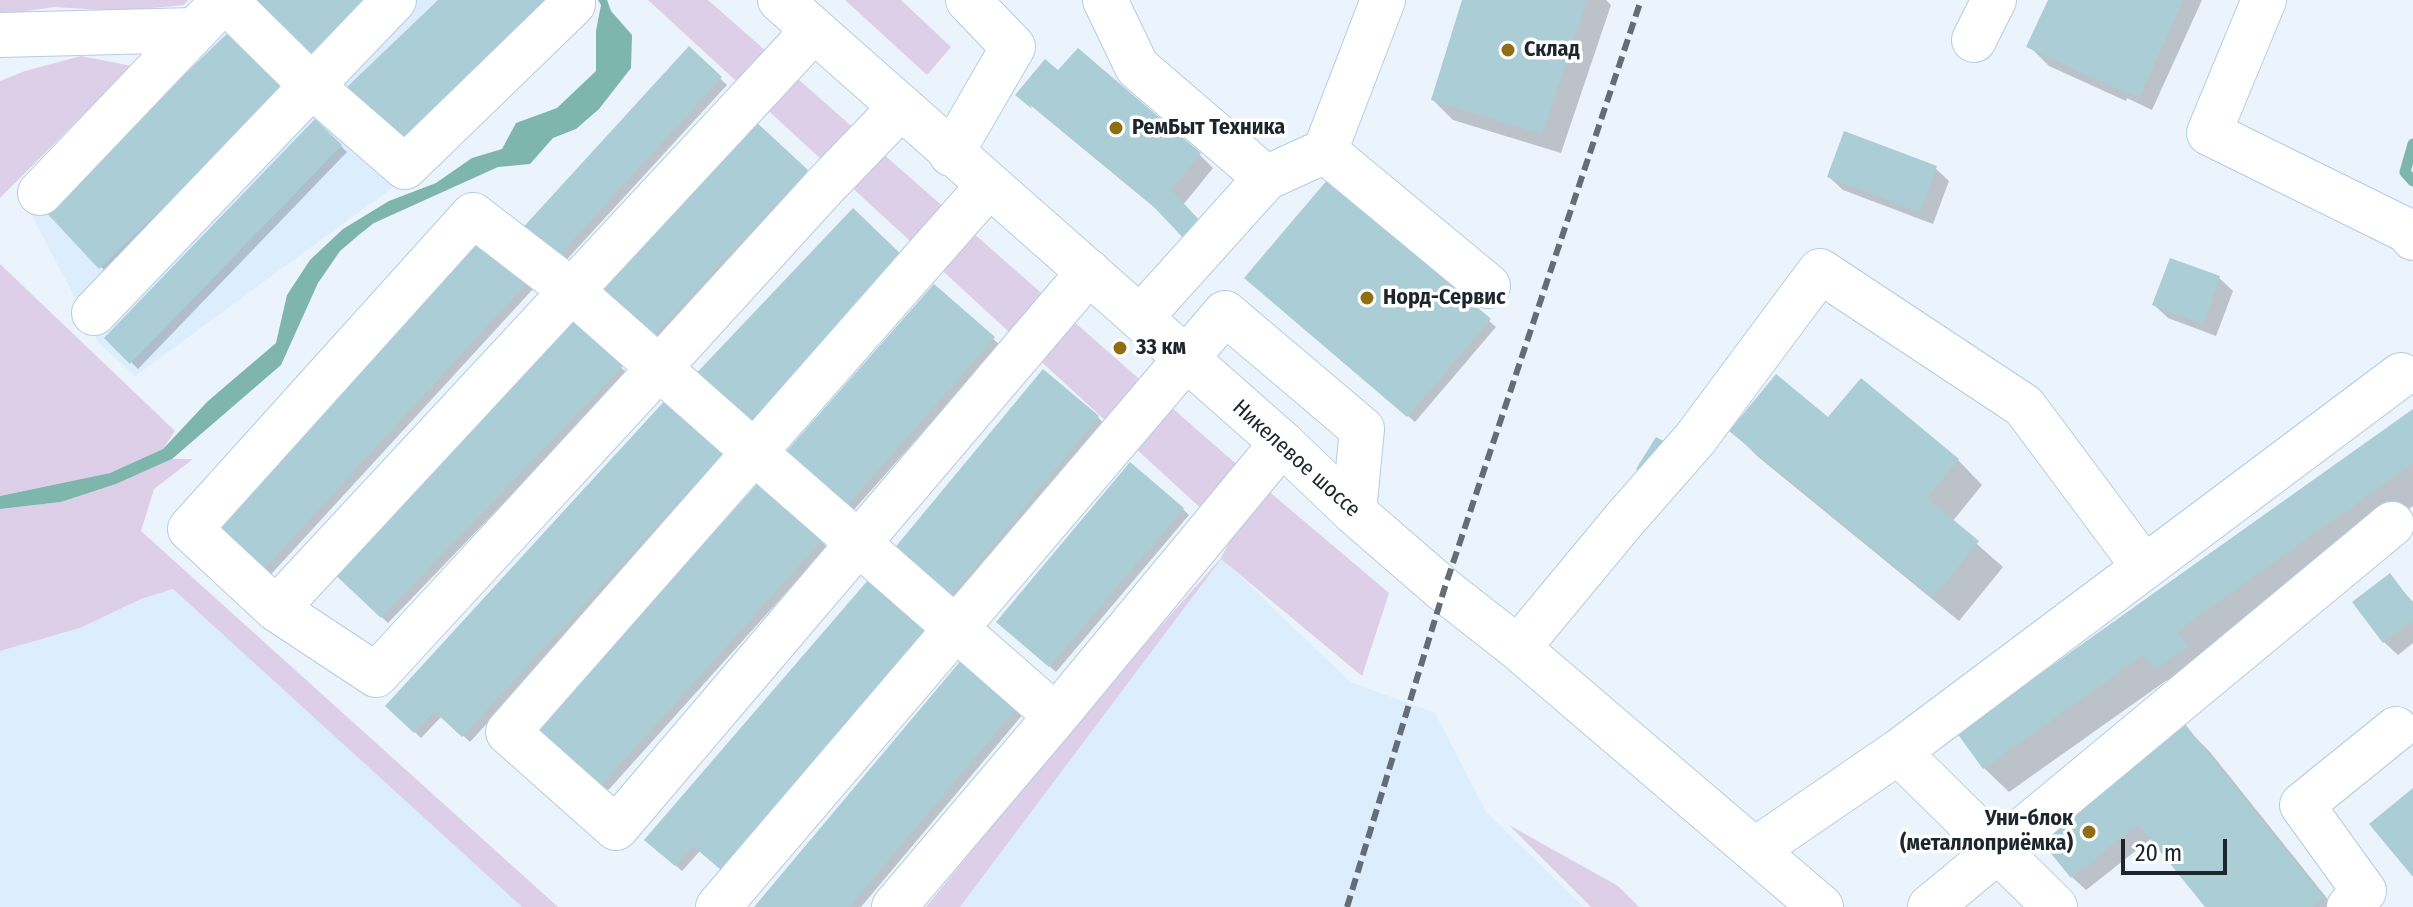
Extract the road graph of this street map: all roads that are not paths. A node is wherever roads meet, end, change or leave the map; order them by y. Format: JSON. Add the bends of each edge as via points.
{"nodes":[{"id":1,"x":394,"y":0,"type":"edge"},
{"id":2,"x":573,"y":0,"type":"edge"},
{"id":3,"x":968,"y":0,"type":"edge"},
{"id":4,"x":1105,"y":0,"type":"edge"},
{"id":5,"x":1994,"y":0,"type":"edge"},
{"id":6,"x":2264,"y":0,"type":"edge"},
{"id":7,"x":1376,"y":5,"type":"edge"},
{"id":8,"x":215,"y":10,"type":"edge"},
{"id":9,"x":794,"y":12,"type":"edge"},
{"id":10,"x":0,"y":35,"type":"edge"},
{"id":11,"x":1974,"y":40,"type":"dead end"},
{"id":12,"x":313,"y":87,"type":"junction"},
{"id":13,"x":900,"y":108,"type":"junction"},
{"id":14,"x":1325,"y":151,"type":"junction"},
{"id":15,"x":951,"y":154,"type":"junction"},
{"id":16,"x":1266,"y":178,"type":"junction"},
{"id":17,"x":991,"y":187,"type":"junction"},
{"id":18,"x":40,"y":193,"type":"dead end"},
{"id":19,"x":2413,"y":238,"type":"edge"},
{"id":20,"x":1089,"y":272,"type":"junction"},
{"id":21,"x":1488,"y":286,"type":"dead end"},
{"id":22,"x":572,"y":291,"type":"junction"},
{"id":23,"x":94,"y":313,"type":"dead end"},
{"id":24,"x":1140,"y":318,"type":"junction"},
{"id":25,"x":1185,"y":360,"type":"junction"},
{"id":26,"x":659,"y":368,"type":"junction"},
{"id":27,"x":2401,"y":375,"type":"dead end"},
{"id":28,"x":1282,"y":443,"type":"junction"},
{"id":29,"x":754,"y":452,"type":"junction"},
{"id":30,"x":1354,"y":512,"type":"junction"},
{"id":31,"x":2392,"y":524,"type":"dead end"},
{"id":32,"x":857,"y":542,"type":"junction"},
{"id":33,"x":2144,"y":567,"type":"junction"},
{"id":34,"x":276,"y":609,"type":"junction"},
{"id":35,"x":955,"y":627,"type":"junction"},
{"id":36,"x":1518,"y":648,"type":"junction"},
{"id":37,"x":1056,"y":716,"type":"junction"},
{"id":38,"x":2396,"y":729,"type":"dead end"},
{"id":39,"x":1898,"y":752,"type":"junction"},
{"id":40,"x":1999,"y":852,"type":"junction"},
{"id":41,"x":1758,"y":853,"type":"junction"},
{"id":42,"x":718,"y":907,"type":"edge"},
{"id":43,"x":894,"y":907,"type":"edge"},
{"id":44,"x":1790,"y":907,"type":"edge"},
{"id":45,"x":1821,"y":907,"type":"edge"},
{"id":46,"x":1930,"y":907,"type":"edge"},
{"id":47,"x":2055,"y":907,"type":"edge"},
{"id":48,"x":2349,"y":907,"type":"edge"}],
"edges":[{"from":1,"to":12,"type":"main road"},
{"from":2,"to":12,"type":"main road","via":[[405,167]]},
{"from":3,"to":15,"type":"main road","via":[[1013,47]]},
{"from":4,"to":16,"type":"main road","via":[[1137,67]]},
{"from":5,"to":11,"type":"main road"},
{"from":6,"to":19,"type":"main road","via":[[2209,133]]},
{"from":7,"to":14,"type":"main road"},
{"from":8,"to":10,"type":"main road"},
{"from":8,"to":12,"type":"main road"},
{"from":8,"to":18,"type":"main road"},
{"from":9,"to":13,"type":"main road","name":"Никелевое шоссе"},
{"from":9,"to":22,"type":"main road","via":[[800,45]]},
{"from":12,"to":23,"type":"main road"},
{"from":13,"to":15,"type":"main road","name":"Никелевое шоссе"},
{"from":13,"to":26,"type":"main road"},
{"from":14,"to":16,"type":"main road"},
{"from":14,"to":21,"type":"main road"},
{"from":15,"to":17,"type":"main road","name":"Никелевое шоссе"},
{"from":16,"to":24,"type":"main road"},
{"from":17,"to":20,"type":"main road","name":"Никелевое шоссе"},
{"from":17,"to":29,"type":"main road"},
{"from":20,"to":24,"type":"main road","name":"Никелевое шоссе"},
{"from":20,"to":32,"type":"main road"},
{"from":22,"to":26,"type":"main road"},
{"from":22,"to":34,"type":"main road"},
{"from":22,"to":34,"type":"main road","via":[[473,215],[190,529]]},
{"from":24,"to":25,"type":"main road","name":"Никелевое шоссе"},
{"from":25,"to":28,"type":"main road","name":"Никелевое шоссе"},
{"from":25,"to":30,"type":"main road","via":[[1225,313],[1362,429]]},
{"from":25,"to":35,"type":"main road"},
{"from":26,"to":29,"type":"main road"},
{"from":26,"to":34,"type":"main road","via":[[376,675]]},
{"from":27,"to":33,"type":"main road"},
{"from":28,"to":30,"type":"main road","name":"Никелевое шоссе"},
{"from":28,"to":37,"type":"main road"},
{"from":29,"to":32,"type":"main road"},
{"from":29,"to":32,"type":"main road","via":[[508,732],[616,828]]},
{"from":30,"to":36,"type":"main road","name":"Никелевое шоссе"},
{"from":31,"to":40,"type":"main road"},
{"from":32,"to":35,"type":"main road"},
{"from":33,"to":36,"type":"main road","via":[[2024,406],[1820,271],[1695,439]]},
{"from":33,"to":39,"type":"main road"},
{"from":35,"to":37,"type":"main road"},
{"from":35,"to":42,"type":"main road"},
{"from":36,"to":41,"type":"main road","name":"Никелевое шоссе"},
{"from":37,"to":43,"type":"main road"},
{"from":38,"to":48,"type":"main road","via":[[2302,805],[2364,891]]},
{"from":39,"to":40,"type":"main road"},
{"from":39,"to":41,"type":"main road"},
{"from":40,"to":46,"type":"main road"},
{"from":40,"to":47,"type":"main road"},
{"from":41,"to":44,"type":"main road"},
{"from":41,"to":45,"type":"main road","name":"Никелевое шоссе"}]}
